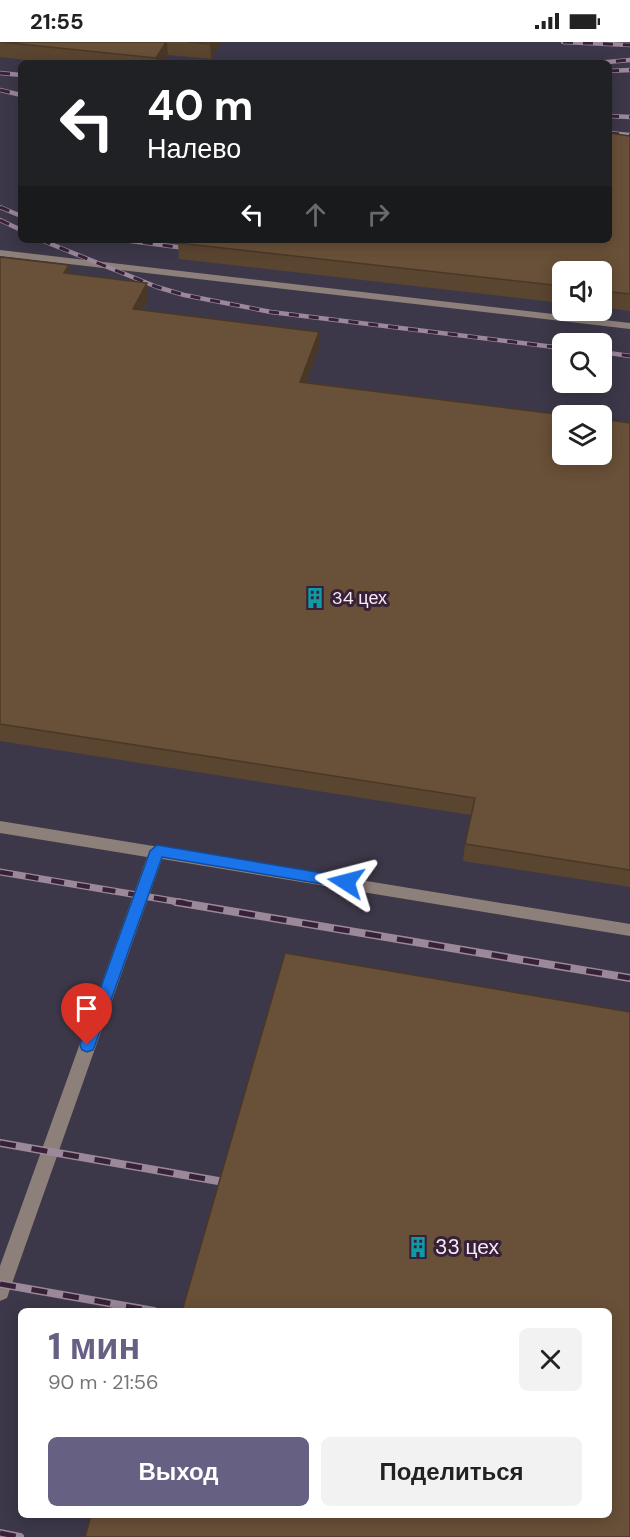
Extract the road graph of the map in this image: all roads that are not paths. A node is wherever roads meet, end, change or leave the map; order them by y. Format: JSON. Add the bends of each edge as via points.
{"nodes":[{"id":1,"x":0,"y":253,"type":"edge"},
{"id":2,"x":630,"y":326,"type":"edge"},
{"id":3,"x":0,"y":827,"type":"edge"},
{"id":4,"x":157,"y":851,"type":"junction"},
{"id":5,"x":630,"y":930,"type":"edge"},
{"id":6,"x":0,"y":1292,"type":"edge"}],
"edges":[{"from":1,"to":2,"type":"lane"},
{"from":3,"to":4,"type":"lane"},
{"from":4,"to":5,"type":"lane"},
{"from":4,"to":6,"type":"lane"}]}
